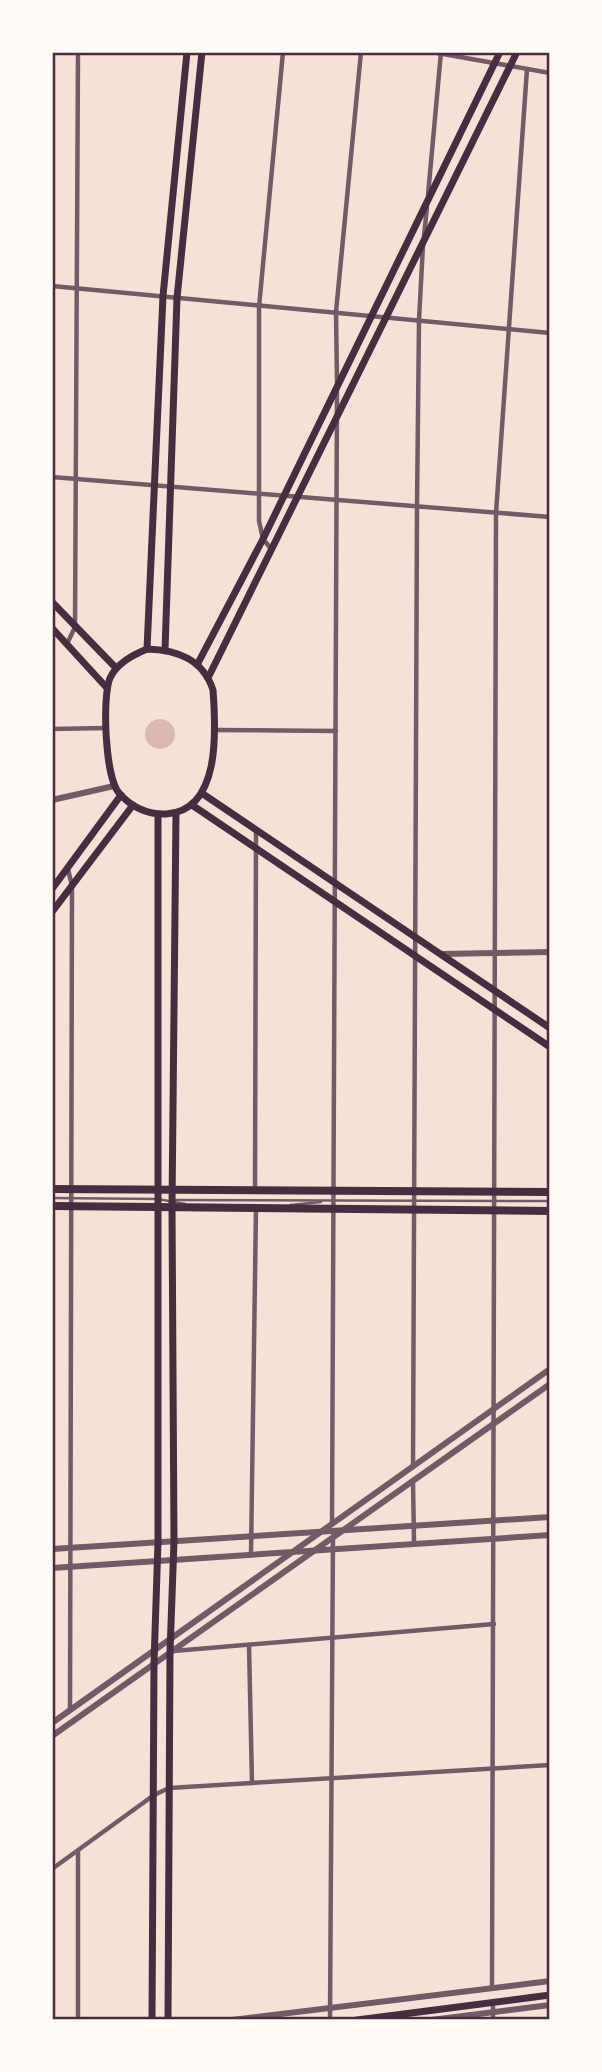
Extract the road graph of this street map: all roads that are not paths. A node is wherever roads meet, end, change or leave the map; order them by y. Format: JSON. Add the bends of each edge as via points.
{"nodes":[{"id":1,"x":78,"y":52,"type":"edge"},
{"id":2,"x":187,"y":52,"type":"edge"},
{"id":3,"x":202,"y":52,"type":"edge"},
{"id":4,"x":283,"y":52,"type":"edge"},
{"id":5,"x":361,"y":52,"type":"edge"},
{"id":6,"x":432,"y":52,"type":"edge"},
{"id":7,"x":500,"y":52,"type":"edge"},
{"id":8,"x":517,"y":52,"type":"edge"},
{"id":9,"x":441,"y":53,"type":"edge"},
{"id":10,"x":495,"y":63,"type":"junction"},
{"id":11,"x":510,"y":67,"type":"junction"},
{"id":12,"x":527,"y":69,"type":"junction"},
{"id":13,"x":550,"y":73,"type":"edge"},
{"id":14,"x":428,"y":205,"type":"junction"},
{"id":15,"x":424,"y":244,"type":"junction"},
{"id":16,"x":52,"y":286,"type":"edge"},
{"id":17,"x":77,"y":289,"type":"junction"},
{"id":18,"x":163,"y":296,"type":"junction"},
{"id":19,"x":177,"y":298,"type":"junction"},
{"id":20,"x":259,"y":307,"type":"junction"},
{"id":21,"x":336,"y":312,"type":"junction"},
{"id":22,"x":373,"y":316,"type":"junction"},
{"id":23,"x":387,"y":317,"type":"junction"},
{"id":24,"x":419,"y":320,"type":"junction"},
{"id":25,"x":508,"y":329,"type":"junction"},
{"id":26,"x":550,"y":333,"type":"edge"},
{"id":27,"x":337,"y":390,"type":"junction"},
{"id":28,"x":336,"y":419,"type":"junction"},
{"id":29,"x":52,"y":477,"type":"edge"},
{"id":30,"x":75,"y":478,"type":"junction"},
{"id":31,"x":154,"y":484,"type":"junction"},
{"id":32,"x":169,"y":486,"type":"junction"},
{"id":33,"x":259,"y":493,"type":"junction"},
{"id":34,"x":284,"y":495,"type":"junction"},
{"id":35,"x":297,"y":496,"type":"junction"},
{"id":36,"x":338,"y":500,"type":"junction"},
{"id":37,"x":416,"y":506,"type":"junction"},
{"id":38,"x":496,"y":513,"type":"junction"},
{"id":39,"x":550,"y":517,"type":"edge"},
{"id":40,"x":263,"y":539,"type":"junction"},
{"id":41,"x":272,"y":550,"type":"junction"},
{"id":42,"x":52,"y":602,"type":"edge"},
{"id":43,"x":75,"y":627,"type":"junction"},
{"id":44,"x":52,"y":628,"type":"edge"},
{"id":45,"x":67,"y":644,"type":"junction"},
{"id":46,"x":147,"y":649,"type":"junction"},
{"id":47,"x":165,"y":650,"type":"junction"},
{"id":48,"x":197,"y":665,"type":"junction"},
{"id":49,"x":116,"y":668,"type":"junction"},
{"id":50,"x":208,"y":678,"type":"junction"},
{"id":51,"x":107,"y":688,"type":"junction"},
{"id":52,"x":108,"y":728,"type":"junction"},
{"id":53,"x":52,"y":729,"type":"edge"},
{"id":54,"x":212,"y":730,"type":"junction"},
{"id":55,"x":336,"y":731,"type":"junction"},
{"id":56,"x":114,"y":786,"type":"junction"},
{"id":57,"x":203,"y":794,"type":"junction"},
{"id":58,"x":121,"y":795,"type":"junction"},
{"id":59,"x":52,"y":800,"type":"edge"},
{"id":60,"x":192,"y":805,"type":"junction"},
{"id":61,"x":132,"y":806,"type":"junction"},
{"id":62,"x":176,"y":813,"type":"junction"},
{"id":63,"x":158,"y":814,"type":"junction"},
{"id":64,"x":256,"y":829,"type":"junction"},
{"id":65,"x":257,"y":849,"type":"junction"},
{"id":66,"x":68,"y":869,"type":"junction"},
{"id":67,"x":336,"y":884,"type":"junction"},
{"id":68,"x":72,"y":886,"type":"junction"},
{"id":69,"x":52,"y":889,"type":"edge"},
{"id":70,"x":336,"y":903,"type":"junction"},
{"id":71,"x":52,"y":912,"type":"edge"},
{"id":72,"x":415,"y":939,"type":"junction"},
{"id":73,"x":550,"y":952,"type":"edge"},
{"id":74,"x":496,"y":953,"type":"junction"},
{"id":75,"x":439,"y":954,"type":"junction"},
{"id":76,"x":415,"y":956,"type":"junction"},
{"id":77,"x":495,"y":991,"type":"junction"},
{"id":78,"x":495,"y":1010,"type":"junction"},
{"id":79,"x":550,"y":1028,"type":"edge"},
{"id":80,"x":550,"y":1047,"type":"edge"},
{"id":81,"x":52,"y":1189,"type":"edge"},
{"id":82,"x":255,"y":1190,"type":"junction"},
{"id":83,"x":334,"y":1191,"type":"junction"},
{"id":84,"x":550,"y":1192,"type":"edge"},
{"id":85,"x":52,"y":1198,"type":"edge"},
{"id":86,"x":72,"y":1198,"type":"junction"},
{"id":87,"x":158,"y":1199,"type":"junction"},
{"id":88,"x":172,"y":1199,"type":"junction"},
{"id":89,"x":413,"y":1200,"type":"junction"},
{"id":90,"x":493,"y":1200,"type":"junction"},
{"id":91,"x":550,"y":1201,"type":"edge"},
{"id":92,"x":334,"y":1204,"type":"junction"},
{"id":93,"x":52,"y":1206,"type":"edge"},
{"id":94,"x":256,"y":1207,"type":"junction"},
{"id":95,"x":550,"y":1211,"type":"edge"},
{"id":96,"x":550,"y":1369,"type":"edge"},
{"id":97,"x":550,"y":1384,"type":"edge"},
{"id":98,"x":494,"y":1410,"type":"junction"},
{"id":99,"x":494,"y":1423,"type":"junction"},
{"id":100,"x":413,"y":1467,"type":"junction"},
{"id":101,"x":413,"y":1480,"type":"junction"},
{"id":102,"x":550,"y":1517,"type":"edge"},
{"id":103,"x":494,"y":1521,"type":"junction"},
{"id":104,"x":414,"y":1526,"type":"junction"},
{"id":105,"x":332,"y":1530,"type":"junction"},
{"id":106,"x":342,"y":1530,"type":"junction"},
{"id":107,"x":320,"y":1532,"type":"junction"},
{"id":108,"x":550,"y":1535,"type":"edge"},
{"id":109,"x":251,"y":1536,"type":"junction"},
{"id":110,"x":494,"y":1538,"type":"junction"},
{"id":111,"x":174,"y":1541,"type":"junction"},
{"id":112,"x":158,"y":1542,"type":"junction"},
{"id":113,"x":414,"y":1542,"type":"junction"},
{"id":114,"x":333,"y":1547,"type":"junction"},
{"id":115,"x":70,"y":1548,"type":"junction"},
{"id":116,"x":317,"y":1548,"type":"junction"},
{"id":117,"x":52,"y":1549,"type":"edge"},
{"id":118,"x":295,"y":1550,"type":"junction"},
{"id":119,"x":251,"y":1553,"type":"junction"},
{"id":120,"x":173,"y":1560,"type":"junction"},
{"id":121,"x":157,"y":1561,"type":"junction"},
{"id":122,"x":70,"y":1567,"type":"junction"},
{"id":123,"x":52,"y":1568,"type":"edge"},
{"id":124,"x":494,"y":1624,"type":"junction"},
{"id":125,"x":170,"y":1637,"type":"junction"},
{"id":126,"x":332,"y":1638,"type":"junction"},
{"id":127,"x":249,"y":1645,"type":"junction"},
{"id":128,"x":154,"y":1650,"type":"junction"},
{"id":129,"x":170,"y":1652,"type":"junction"},
{"id":130,"x":154,"y":1663,"type":"junction"},
{"id":131,"x":71,"y":1710,"type":"junction"},
{"id":132,"x":52,"y":1723,"type":"edge"},
{"id":133,"x":52,"y":1736,"type":"edge"},
{"id":134,"x":550,"y":1765,"type":"edge"},
{"id":135,"x":493,"y":1768,"type":"junction"},
{"id":136,"x":331,"y":1778,"type":"junction"},
{"id":137,"x":252,"y":1783,"type":"junction"},
{"id":138,"x":169,"y":1788,"type":"junction"},
{"id":139,"x":154,"y":1795,"type":"junction"},
{"id":140,"x":78,"y":1850,"type":"junction"},
{"id":141,"x":52,"y":1869,"type":"edge"},
{"id":142,"x":550,"y":1981,"type":"edge"},
{"id":143,"x":492,"y":1988,"type":"junction"},
{"id":144,"x":550,"y":1995,"type":"edge"},
{"id":145,"x":493,"y":2002,"type":"junction"},
{"id":146,"x":550,"y":2005,"type":"edge"},
{"id":147,"x":330,"y":2008,"type":"junction"},
{"id":148,"x":493,"y":2016,"type":"edge"},
{"id":149,"x":78,"y":2020,"type":"edge"},
{"id":150,"x":152,"y":2020,"type":"edge"},
{"id":151,"x":168,"y":2020,"type":"edge"},
{"id":152,"x":232,"y":2020,"type":"edge"},
{"id":153,"x":330,"y":2020,"type":"edge"},
{"id":154,"x":357,"y":2020,"type":"edge"},
{"id":155,"x":431,"y":2020,"type":"edge"}],
"edges":[{"from":1,"to":17,"type":"street"},
{"from":2,"to":18,"type":"main road"},
{"from":3,"to":19,"type":"main road"},
{"from":4,"to":20,"type":"street"},
{"from":5,"to":21,"type":"street"},
{"from":6,"to":9,"type":"street"},
{"from":7,"to":10,"type":"main road"},
{"from":8,"to":11,"type":"main road"},
{"from":9,"to":10,"type":"street"},
{"from":9,"to":14,"type":"street"},
{"from":10,"to":11,"type":"street"},
{"from":10,"to":14,"type":"main road"},
{"from":11,"to":12,"type":"street"},
{"from":11,"to":15,"type":"main road"},
{"from":12,"to":13,"type":"street"},
{"from":12,"to":25,"type":"street"},
{"from":14,"to":15,"type":"street"},
{"from":14,"to":22,"type":"main road"},
{"from":15,"to":23,"type":"main road"},
{"from":15,"to":24,"type":"street"},
{"from":16,"to":17,"type":"street"},
{"from":17,"to":18,"type":"street"},
{"from":17,"to":30,"type":"street"},
{"from":18,"to":19,"type":"street"},
{"from":18,"to":31,"type":"main road"},
{"from":19,"to":20,"type":"street"},
{"from":19,"to":32,"type":"main road"},
{"from":20,"to":21,"type":"street"},
{"from":20,"to":33,"type":"street"},
{"from":21,"to":22,"type":"street"},
{"from":21,"to":27,"type":"street"},
{"from":22,"to":23,"type":"street"},
{"from":22,"to":27,"type":"main road"},
{"from":23,"to":24,"type":"street"},
{"from":23,"to":28,"type":"main road"},
{"from":24,"to":25,"type":"street"},
{"from":24,"to":37,"type":"street"},
{"from":25,"to":26,"type":"street"},
{"from":25,"to":38,"type":"street"},
{"from":27,"to":28,"type":"street"},
{"from":27,"to":34,"type":"main road"},
{"from":28,"to":35,"type":"main road"},
{"from":28,"to":36,"type":"street"},
{"from":29,"to":30,"type":"street"},
{"from":30,"to":31,"type":"street"},
{"from":30,"to":43,"type":"street"},
{"from":31,"to":32,"type":"street"},
{"from":31,"to":46,"type":"main road"},
{"from":32,"to":33,"type":"street"},
{"from":32,"to":47,"type":"main road"},
{"from":33,"to":34,"type":"street"},
{"from":33,"to":40,"type":"street"},
{"from":34,"to":35,"type":"street"},
{"from":34,"to":40,"type":"main road"},
{"from":35,"to":36,"type":"street"},
{"from":35,"to":41,"type":"main road"},
{"from":36,"to":37,"type":"street"},
{"from":36,"to":55,"type":"street"},
{"from":37,"to":38,"type":"street"},
{"from":37,"to":72,"type":"street"},
{"from":38,"to":39,"type":"street"},
{"from":38,"to":74,"type":"street"},
{"from":40,"to":41,"type":"street"},
{"from":40,"to":48,"type":"main road"},
{"from":41,"to":50,"type":"main road"},
{"from":42,"to":43,"type":"main road"},
{"from":43,"to":45,"type":"street"},
{"from":43,"to":49,"type":"main road"},
{"from":44,"to":45,"type":"main road"},
{"from":45,"to":51,"type":"main road"},
{"from":46,"to":47,"type":"main road"},
{"from":46,"to":49,"type":"main road"},
{"from":47,"to":48,"type":"main road"},
{"from":48,"to":50,"type":"main road"},
{"from":49,"to":51,"type":"main road"},
{"from":50,"to":54,"type":"main road","via":[[213,690]]},
{"from":51,"to":52,"type":"main road"},
{"from":52,"to":53,"type":"street"},
{"from":52,"to":56,"type":"main road"},
{"from":54,"to":55,"type":"street"},
{"from":54,"to":57,"type":"main road","via":[[211,766]]},
{"from":55,"to":67,"type":"street"},
{"from":56,"to":58,"type":"main road"},
{"from":56,"to":59,"type":"street"},
{"from":57,"to":60,"type":"main road"},
{"from":57,"to":64,"type":"main road"},
{"from":58,"to":61,"type":"main road"},
{"from":58,"to":66,"type":"main road"},
{"from":60,"to":62,"type":"main road"},
{"from":60,"to":65,"type":"main road"},
{"from":61,"to":63,"type":"main road"},
{"from":61,"to":68,"type":"main road"},
{"from":62,"to":63,"type":"main road"},
{"from":62,"to":88,"type":"main road"},
{"from":63,"to":87,"type":"main road"},
{"from":64,"to":65,"type":"street"},
{"from":64,"to":67,"type":"main road"},
{"from":65,"to":70,"type":"main road"},
{"from":65,"to":82,"type":"street"},
{"from":66,"to":68,"type":"street"},
{"from":66,"to":69,"type":"main road"},
{"from":67,"to":70,"type":"street"},
{"from":67,"to":72,"type":"main road"},
{"from":68,"to":71,"type":"main road"},
{"from":68,"to":86,"type":"street"},
{"from":70,"to":76,"type":"main road"},
{"from":70,"to":83,"type":"street"},
{"from":72,"to":75,"type":"main road"},
{"from":72,"to":76,"type":"street"},
{"from":73,"to":74,"type":"street"},
{"from":74,"to":75,"type":"street"},
{"from":74,"to":77,"type":"street"},
{"from":75,"to":77,"type":"main road"},
{"from":76,"to":78,"type":"main road"},
{"from":76,"to":89,"type":"street"},
{"from":77,"to":78,"type":"street"},
{"from":77,"to":79,"type":"main road"},
{"from":78,"to":80,"type":"main road"},
{"from":78,"to":90,"type":"street"},
{"from":81,"to":86,"type":"main road"},
{"from":82,"to":83,"type":"main road"},
{"from":82,"to":88,"type":"main road"},
{"from":83,"to":89,"type":"main road"},
{"from":83,"to":92,"type":"street"},
{"from":84,"to":90,"type":"main road"},
{"from":85,"to":86,"type":"lane"},
{"from":86,"to":87,"type":"main road"},
{"from":86,"to":87,"type":"main road"},
{"from":86,"to":93,"type":"main road"},
{"from":86,"to":115,"type":"street"},
{"from":87,"to":88,"type":"main road"},
{"from":87,"to":88,"type":"main road"},
{"from":87,"to":112,"type":"main road"},
{"from":88,"to":92,"type":"lane","via":[[185,1204]]},
{"from":88,"to":94,"type":"main road"},
{"from":88,"to":111,"type":"main road"},
{"from":89,"to":90,"type":"main road"},
{"from":89,"to":90,"type":"main road"},
{"from":89,"to":92,"type":"main road"},
{"from":89,"to":100,"type":"street"},
{"from":90,"to":91,"type":"lane"},
{"from":90,"to":95,"type":"main road"},
{"from":90,"to":98,"type":"street"},
{"from":92,"to":94,"type":"main road"},
{"from":92,"to":105,"type":"street"},
{"from":94,"to":109,"type":"street"},
{"from":96,"to":98,"type":"street"},
{"from":97,"to":99,"type":"street"},
{"from":98,"to":99,"type":"street"},
{"from":98,"to":100,"type":"street"},
{"from":99,"to":101,"type":"street"},
{"from":99,"to":103,"type":"street"},
{"from":100,"to":105,"type":"street"},
{"from":101,"to":104,"type":"street"},
{"from":101,"to":106,"type":"street"},
{"from":102,"to":103,"type":"street"},
{"from":103,"to":104,"type":"street"},
{"from":103,"to":110,"type":"street"},
{"from":104,"to":106,"type":"street"},
{"from":104,"to":113,"type":"street"},
{"from":105,"to":106,"type":"street"},
{"from":105,"to":107,"type":"street"},
{"from":105,"to":114,"type":"street"},
{"from":105,"to":116,"type":"street"},
{"from":107,"to":109,"type":"street"},
{"from":107,"to":118,"type":"street"},
{"from":108,"to":110,"type":"street"},
{"from":109,"to":111,"type":"street"},
{"from":109,"to":119,"type":"street"},
{"from":110,"to":113,"type":"street"},
{"from":110,"to":124,"type":"street"},
{"from":111,"to":112,"type":"street"},
{"from":111,"to":120,"type":"main road"},
{"from":112,"to":115,"type":"street"},
{"from":112,"to":121,"type":"main road"},
{"from":113,"to":114,"type":"street"},
{"from":114,"to":116,"type":"street"},
{"from":114,"to":126,"type":"street"},
{"from":115,"to":117,"type":"street"},
{"from":115,"to":122,"type":"street"},
{"from":116,"to":118,"type":"street"},
{"from":116,"to":129,"type":"street"},
{"from":118,"to":119,"type":"street"},
{"from":118,"to":125,"type":"street"},
{"from":119,"to":120,"type":"street"},
{"from":120,"to":121,"type":"street"},
{"from":120,"to":125,"type":"main road"},
{"from":121,"to":122,"type":"street"},
{"from":121,"to":128,"type":"main road"},
{"from":122,"to":123,"type":"street"},
{"from":122,"to":131,"type":"street"},
{"from":124,"to":126,"type":"street"},
{"from":124,"to":135,"type":"street"},
{"from":125,"to":128,"type":"street"},
{"from":125,"to":129,"type":"main road"},
{"from":126,"to":127,"type":"street"},
{"from":126,"to":136,"type":"street"},
{"from":127,"to":129,"type":"street"},
{"from":127,"to":137,"type":"street"},
{"from":128,"to":130,"type":"main road"},
{"from":128,"to":131,"type":"street"},
{"from":129,"to":130,"type":"street"},
{"from":129,"to":138,"type":"main road"},
{"from":130,"to":133,"type":"street"},
{"from":130,"to":139,"type":"main road"},
{"from":131,"to":132,"type":"street"},
{"from":134,"to":135,"type":"street"},
{"from":135,"to":136,"type":"street"},
{"from":135,"to":143,"type":"street"},
{"from":136,"to":137,"type":"street"},
{"from":136,"to":147,"type":"street"},
{"from":137,"to":138,"type":"street"},
{"from":138,"to":139,"type":"street"},
{"from":138,"to":151,"type":"main road"},
{"from":139,"to":140,"type":"street"},
{"from":139,"to":150,"type":"main road"},
{"from":140,"to":141,"type":"street"},
{"from":140,"to":149,"type":"street"},
{"from":142,"to":143,"type":"street"},
{"from":143,"to":147,"type":"street"},
{"from":144,"to":145,"type":"main road"},
{"from":145,"to":148,"type":"street"},
{"from":145,"to":154,"type":"main road"},
{"from":146,"to":148,"type":"street"},
{"from":147,"to":152,"type":"street"},
{"from":147,"to":153,"type":"street"},
{"from":148,"to":155,"type":"street"}]}
